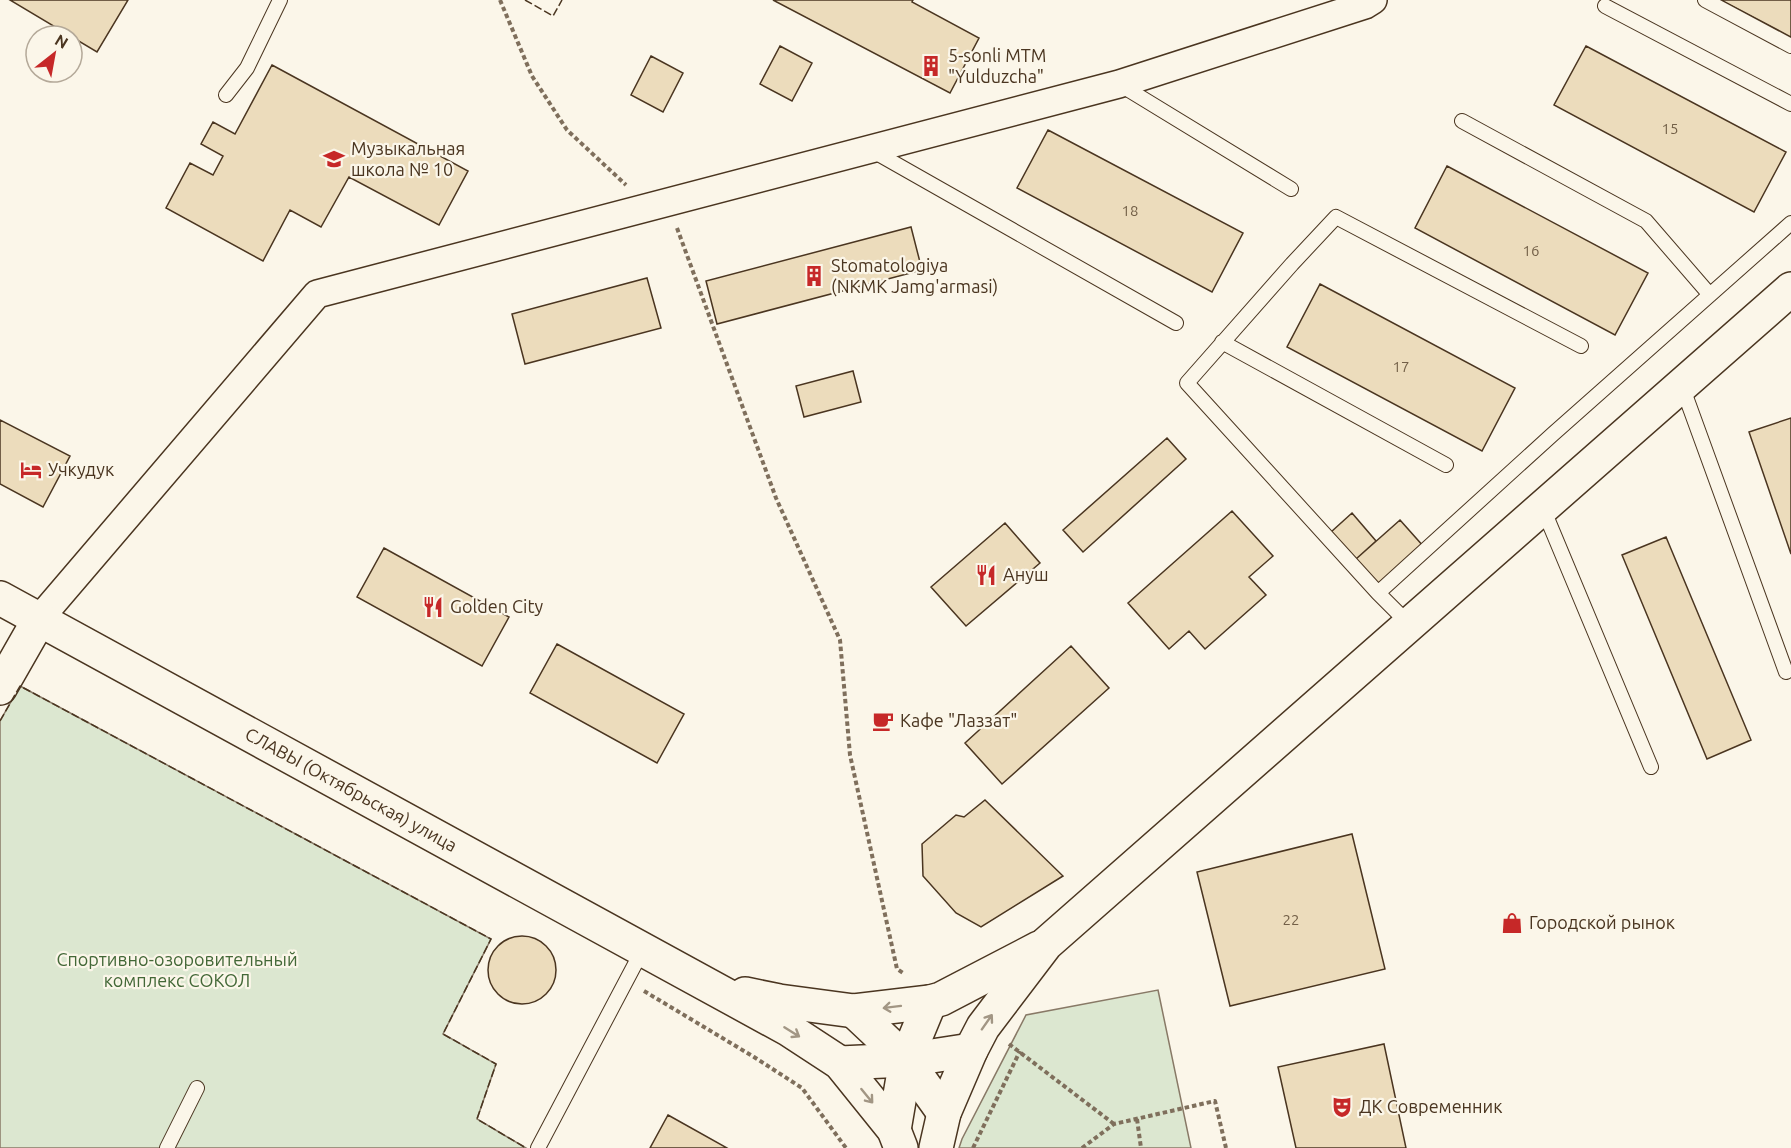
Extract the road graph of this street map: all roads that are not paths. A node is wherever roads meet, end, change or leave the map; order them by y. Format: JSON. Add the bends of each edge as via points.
{"nodes":[{"id":1,"x":280,"y":0,"type":"edge"},
{"id":2,"x":1373,"y":0,"type":"edge"},
{"id":3,"x":1705,"y":0,"type":"edge"},
{"id":4,"x":1605,"y":6,"type":"dead end"},
{"id":5,"x":1791,"y":46,"type":"edge"},
{"id":6,"x":1119,"y":84,"type":"junction"},
{"id":7,"x":226,"y":95,"type":"dead end"},
{"id":8,"x":1791,"y":104,"type":"edge"},
{"id":9,"x":1462,"y":121,"type":"dead end"},
{"id":10,"x":871,"y":149,"type":"junction"},
{"id":11,"x":1291,"y":189,"type":"dead end"},
{"id":12,"x":1791,"y":223,"type":"edge"},
{"id":13,"x":1791,"y":289,"type":"edge"},
{"id":14,"x":1710,"y":295,"type":"junction"},
{"id":15,"x":1176,"y":323,"type":"dead end"},
{"id":16,"x":1222,"y":342,"type":"junction"},
{"id":17,"x":1581,"y":346,"type":"dead end"},
{"id":18,"x":1682,"y":385,"type":"junction"},
{"id":19,"x":1446,"y":465,"type":"dead end"},
{"id":20,"x":1542,"y":507,"type":"junction"},
{"id":21,"x":1378,"y":593,"type":"junction"},
{"id":22,"x":0,"y":598,"type":"edge"},
{"id":23,"x":40,"y":618,"type":"junction"},
{"id":24,"x":1409,"y":624,"type":"junction"},
{"id":25,"x":1786,"y":672,"type":"dead end"},
{"id":26,"x":0,"y":688,"type":"edge"},
{"id":27,"x":1651,"y":767,"type":"dead end"},
{"id":28,"x":1046,"y":944,"type":"junction"},
{"id":29,"x":643,"y":949,"type":"junction"},
{"id":30,"x":704,"y":983,"type":"junction"},
{"id":31,"x":936,"y":1001,"type":"junction"},
{"id":32,"x":854,"y":1011,"type":"junction"},
{"id":33,"x":977,"y":1039,"type":"junction"},
{"id":34,"x":906,"y":1060,"type":"junction"},
{"id":35,"x":840,"y":1063,"type":"junction"},
{"id":36,"x":197,"y":1088,"type":"dead end"},
{"id":37,"x":944,"y":1113,"type":"junction"},
{"id":38,"x":898,"y":1139,"type":"edge"},
{"id":39,"x":167,"y":1148,"type":"edge"},
{"id":40,"x":538,"y":1148,"type":"edge"},
{"id":41,"x":936,"y":1148,"type":"edge"}],
"edges":[{"from":1,"to":7,"type":"lane","via":[[247,68]]},
{"from":2,"to":6,"type":"street"},
{"from":3,"to":5,"type":"lane"},
{"from":4,"to":8,"type":"lane"},
{"from":6,"to":10,"type":"street"},
{"from":6,"to":11,"type":"lane"},
{"from":9,"to":14,"type":"lane","via":[[1646,221]]},
{"from":10,"to":15,"type":"lane"},
{"from":10,"to":23,"type":"street","via":[[317,294]]},
{"from":12,"to":14,"type":"lane"},
{"from":13,"to":18,"type":"main road"},
{"from":14,"to":21,"type":"lane"},
{"from":16,"to":17,"type":"lane","via":[[1336,217]]},
{"from":16,"to":19,"type":"lane"},
{"from":16,"to":21,"type":"lane","via":[[1187,383]]},
{"from":18,"to":20,"type":"main road"},
{"from":18,"to":25,"type":"lane"},
{"from":20,"to":24,"type":"main road"},
{"from":20,"to":27,"type":"lane"},
{"from":21,"to":24,"type":"lane"},
{"from":22,"to":23,"type":"main road","name":"СЛАВЫ (Октябрьская) улица"},
{"from":23,"to":26,"type":"main road"},
{"from":23,"to":29,"type":"main road","name":"СЛАВЫ (Октябрьская) улица"},
{"from":24,"to":28,"type":"main road"},
{"from":28,"to":31,"type":"main road"},
{"from":33,"to":28,"type":"main road","one_way":true},
{"from":29,"to":30,"type":"main road","name":"СЛАВЫ (Октябрьская) улица"},
{"from":29,"to":40,"type":"lane"},
{"from":30,"to":32,"type":"main road","via":[[779,1002]]},
{"from":30,"to":35,"type":"main road","one_way":true,"via":[[774,1020]]},
{"from":31,"to":32,"type":"main road","one_way":true},
{"from":31,"to":34,"type":"main road"},
{"from":32,"to":34,"type":"main road"},
{"from":33,"to":34,"type":"main road"},
{"from":33,"to":37,"type":"main road"},
{"from":34,"to":35,"type":"main road"},
{"from":34,"to":37,"type":"main road"},
{"from":34,"to":38,"type":"main road"},
{"from":35,"to":38,"type":"main road","one_way":true},
{"from":36,"to":39,"type":"lane"},
{"from":37,"to":41,"type":"main road"}]}
